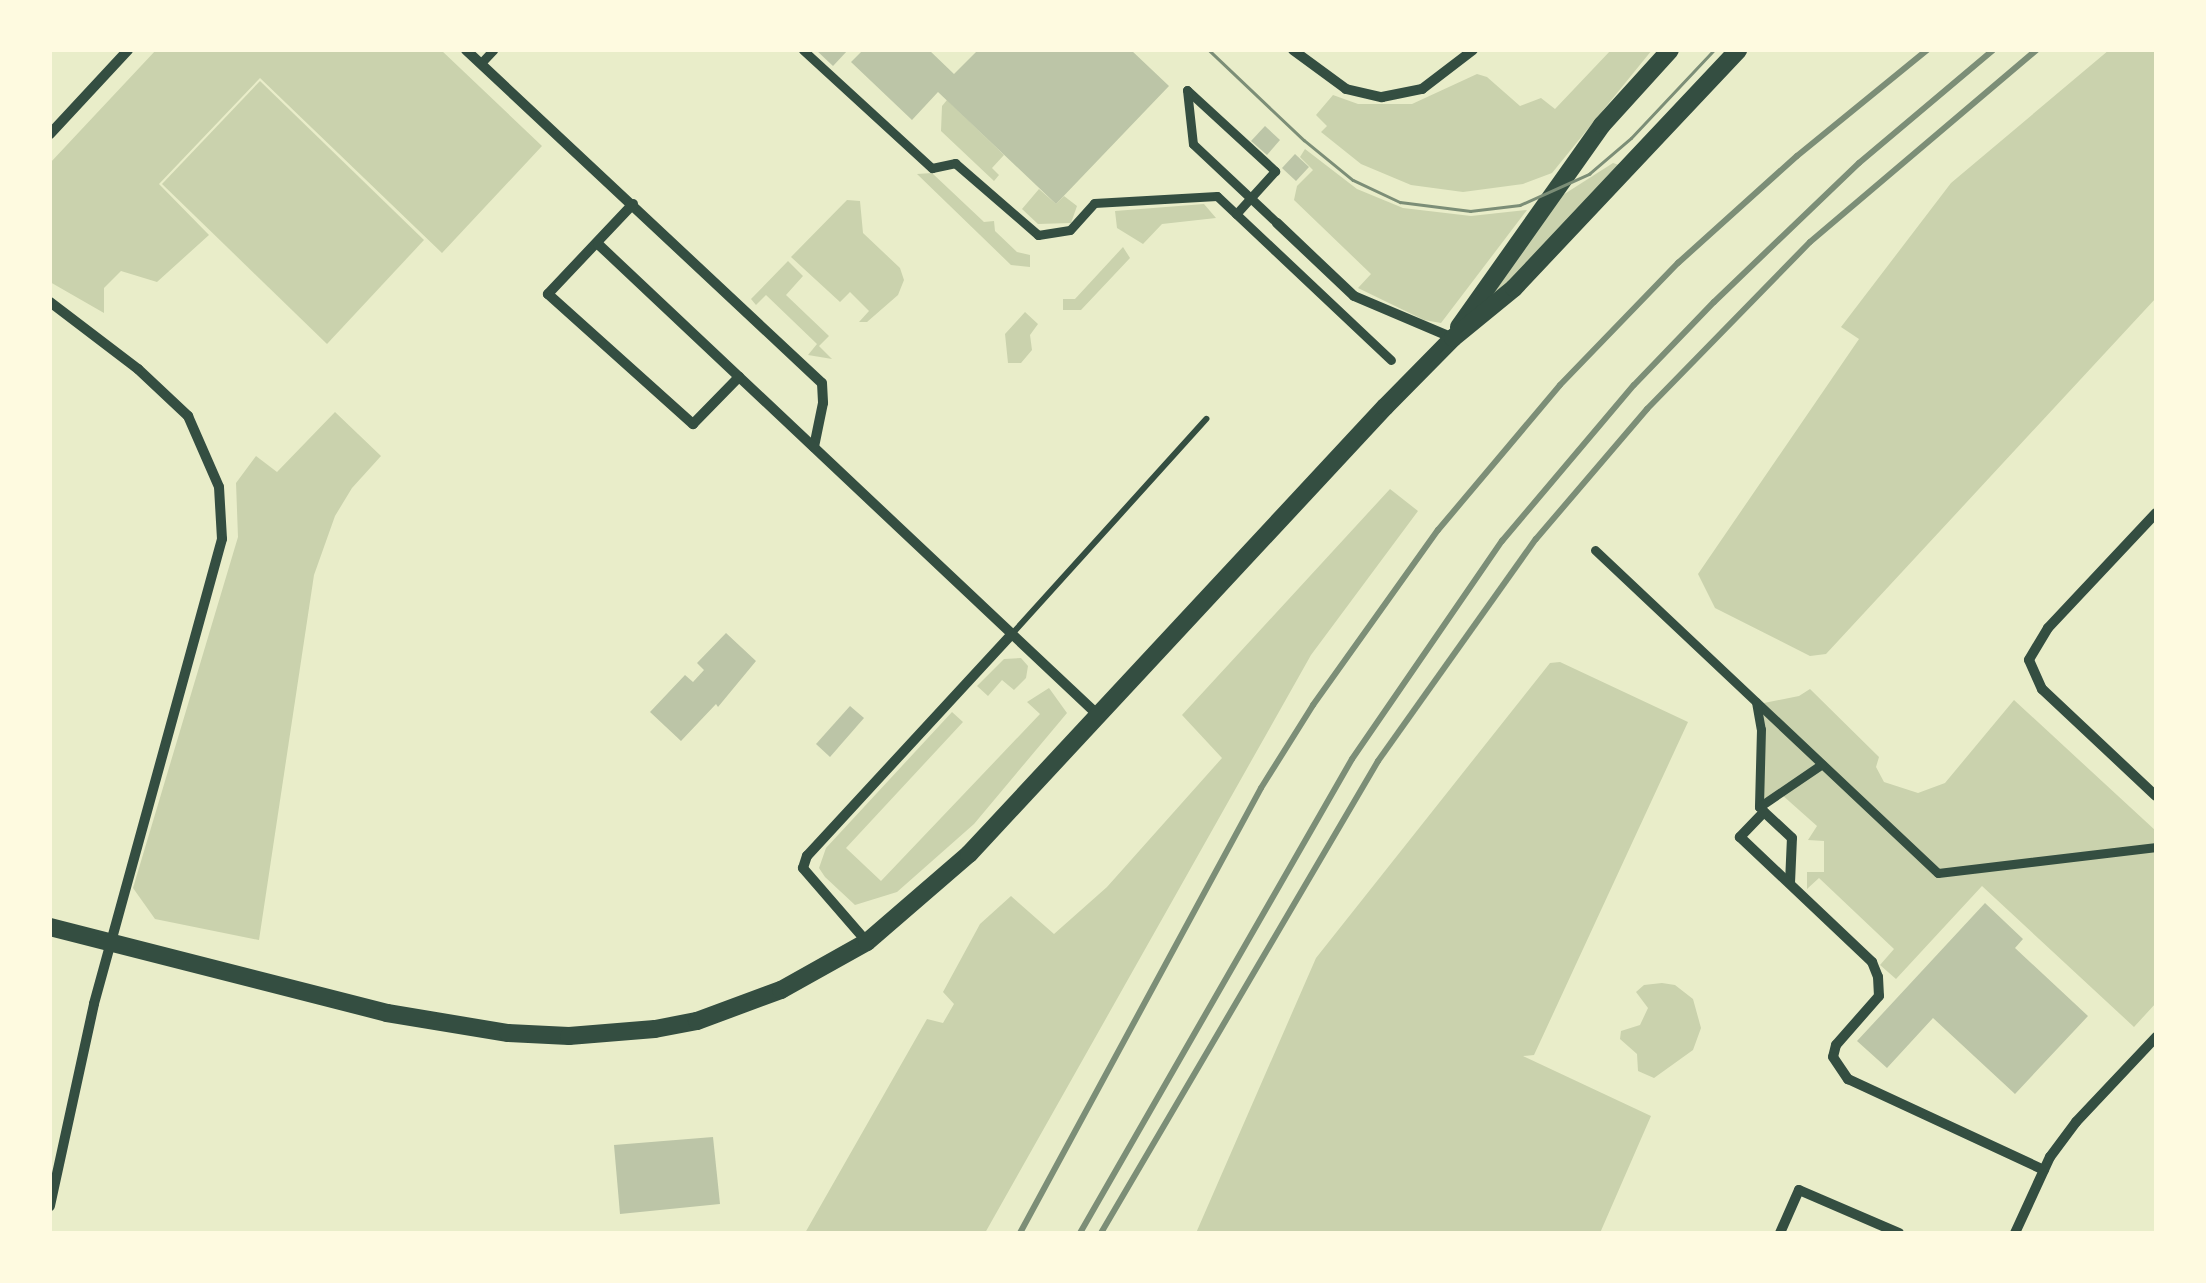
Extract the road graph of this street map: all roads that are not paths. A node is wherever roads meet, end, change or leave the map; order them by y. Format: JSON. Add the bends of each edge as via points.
{"nodes":[{"id":1,"x":128,"y":50,"type":"edge"},
{"id":2,"x":466,"y":50,"type":"edge"},
{"id":3,"x":493,"y":50,"type":"edge"},
{"id":4,"x":803,"y":50,"type":"edge"},
{"id":5,"x":1293,"y":50,"type":"edge"},
{"id":6,"x":1473,"y":50,"type":"edge"},
{"id":7,"x":1670,"y":50,"type":"edge"},
{"id":8,"x":1738,"y":50,"type":"edge"},
{"id":9,"x":480,"y":64,"type":"junction"},
{"id":10,"x":50,"y":134,"type":"edge"},
{"id":11,"x":1250,"y":198,"type":"junction"},
{"id":12,"x":633,"y":204,"type":"junction"},
{"id":13,"x":1236,"y":214,"type":"junction"},
{"id":14,"x":1277,"y":224,"type":"joint"},
{"id":15,"x":598,"y":244,"type":"junction"},
{"id":16,"x":50,"y":302,"type":"edge"},
{"id":17,"x":1348,"y":320,"type":"junction"},
{"id":18,"x":1339,"y":331,"type":"dead end"},
{"id":19,"x":1453,"y":338,"type":"junction"},
{"id":20,"x":1391,"y":360,"type":"dead end"},
{"id":21,"x":739,"y":377,"type":"junction"},
{"id":22,"x":1206,"y":419,"type":"dead end"},
{"id":23,"x":814,"y":447,"type":"junction"},
{"id":24,"x":2156,"y":513,"type":"edge"},
{"id":25,"x":1595,"y":550,"type":"dead end"},
{"id":26,"x":1012,"y":634,"type":"junction"},
{"id":27,"x":1756,"y":702,"type":"junction"},
{"id":28,"x":1099,"y":716,"type":"junction"},
{"id":29,"x":1822,"y":764,"type":"junction"},
{"id":30,"x":2156,"y":796,"type":"edge"},
{"id":31,"x":2156,"y":847,"type":"edge"},
{"id":32,"x":1790,"y":882,"type":"junction"},
{"id":33,"x":50,"y":927,"type":"edge"},
{"id":34,"x":113,"y":942,"type":"junction"},
{"id":35,"x":867,"y":942,"type":"junction"},
{"id":36,"x":2156,"y":1038,"type":"edge"},
{"id":37,"x":2044,"y":1170,"type":"junction"},
{"id":38,"x":50,"y":1206,"type":"edge"},
{"id":39,"x":1780,"y":1233,"type":"edge"},
{"id":40,"x":1898,"y":1233,"type":"edge"},
{"id":41,"x":2015,"y":1233,"type":"edge"}],
"edges":[{"from":1,"to":10,"type":"street"},
{"from":2,"to":9,"type":"street"},
{"from":3,"to":9,"type":"street"},
{"from":4,"to":13,"type":"street","via":[[932,168],[955,162],[1038,235],[1070,230],[1094,204],[1217,196]]},
{"from":5,"to":6,"type":"street","via":[[1346,89],[1382,97],[1422,88]]},
{"from":7,"to":19,"type":"street","via":[[1602,125]]},
{"from":8,"to":19,"type":"street","via":[[1514,288]]},
{"from":9,"to":12,"type":"street"},
{"from":11,"to":11,"type":"street","via":[[1193,144],[1188,90],[1275,171]]},
{"from":11,"to":13,"type":"street"},
{"from":11,"to":14,"type":"street"},
{"from":12,"to":15,"type":"street"},
{"from":12,"to":23,"type":"street","via":[[822,383]]},
{"from":13,"to":17,"type":"street"},
{"from":14,"to":19,"type":"street","via":[[1354,296]]},
{"from":15,"to":21,"type":"street"},
{"from":15,"to":21,"type":"street","via":[[548,294],[693,424]]},
{"from":16,"to":34,"type":"street","via":[[188,416],[219,487],[222,539]]},
{"from":17,"to":18,"type":"street"},
{"from":17,"to":20,"type":"street"},
{"from":19,"to":28,"type":"street"},
{"from":21,"to":23,"type":"street"},
{"from":22,"to":26,"type":"lane"},
{"from":23,"to":26,"type":"street"},
{"from":24,"to":30,"type":"street","via":[[2048,628],[2029,660],[2042,689]]},
{"from":25,"to":27,"type":"street"},
{"from":26,"to":28,"type":"street"},
{"from":26,"to":35,"type":"street","via":[[807,856],[803,868]]},
{"from":27,"to":29,"type":"street"},
{"from":27,"to":29,"type":"street","via":[[1759,808]]},
{"from":28,"to":35,"type":"street","via":[[969,854]]},
{"from":29,"to":31,"type":"street","via":[[1938,873]]},
{"from":32,"to":32,"type":"street","via":[[1740,837],[1764,812],[1792,838]]},
{"from":32,"to":37,"type":"street","via":[[1872,962],[1878,976],[1879,996],[1832,1057],[1848,1079]]},
{"from":33,"to":34,"type":"street"},
{"from":34,"to":35,"type":"street","via":[[387,1013],[570,1036],[656,1029],[737,1009]]},
{"from":34,"to":38,"type":"street"},
{"from":36,"to":37,"type":"street","via":[[2076,1122]]},
{"from":37,"to":41,"type":"street"},
{"from":39,"to":40,"type":"street","via":[[1799,1190]]}]}
